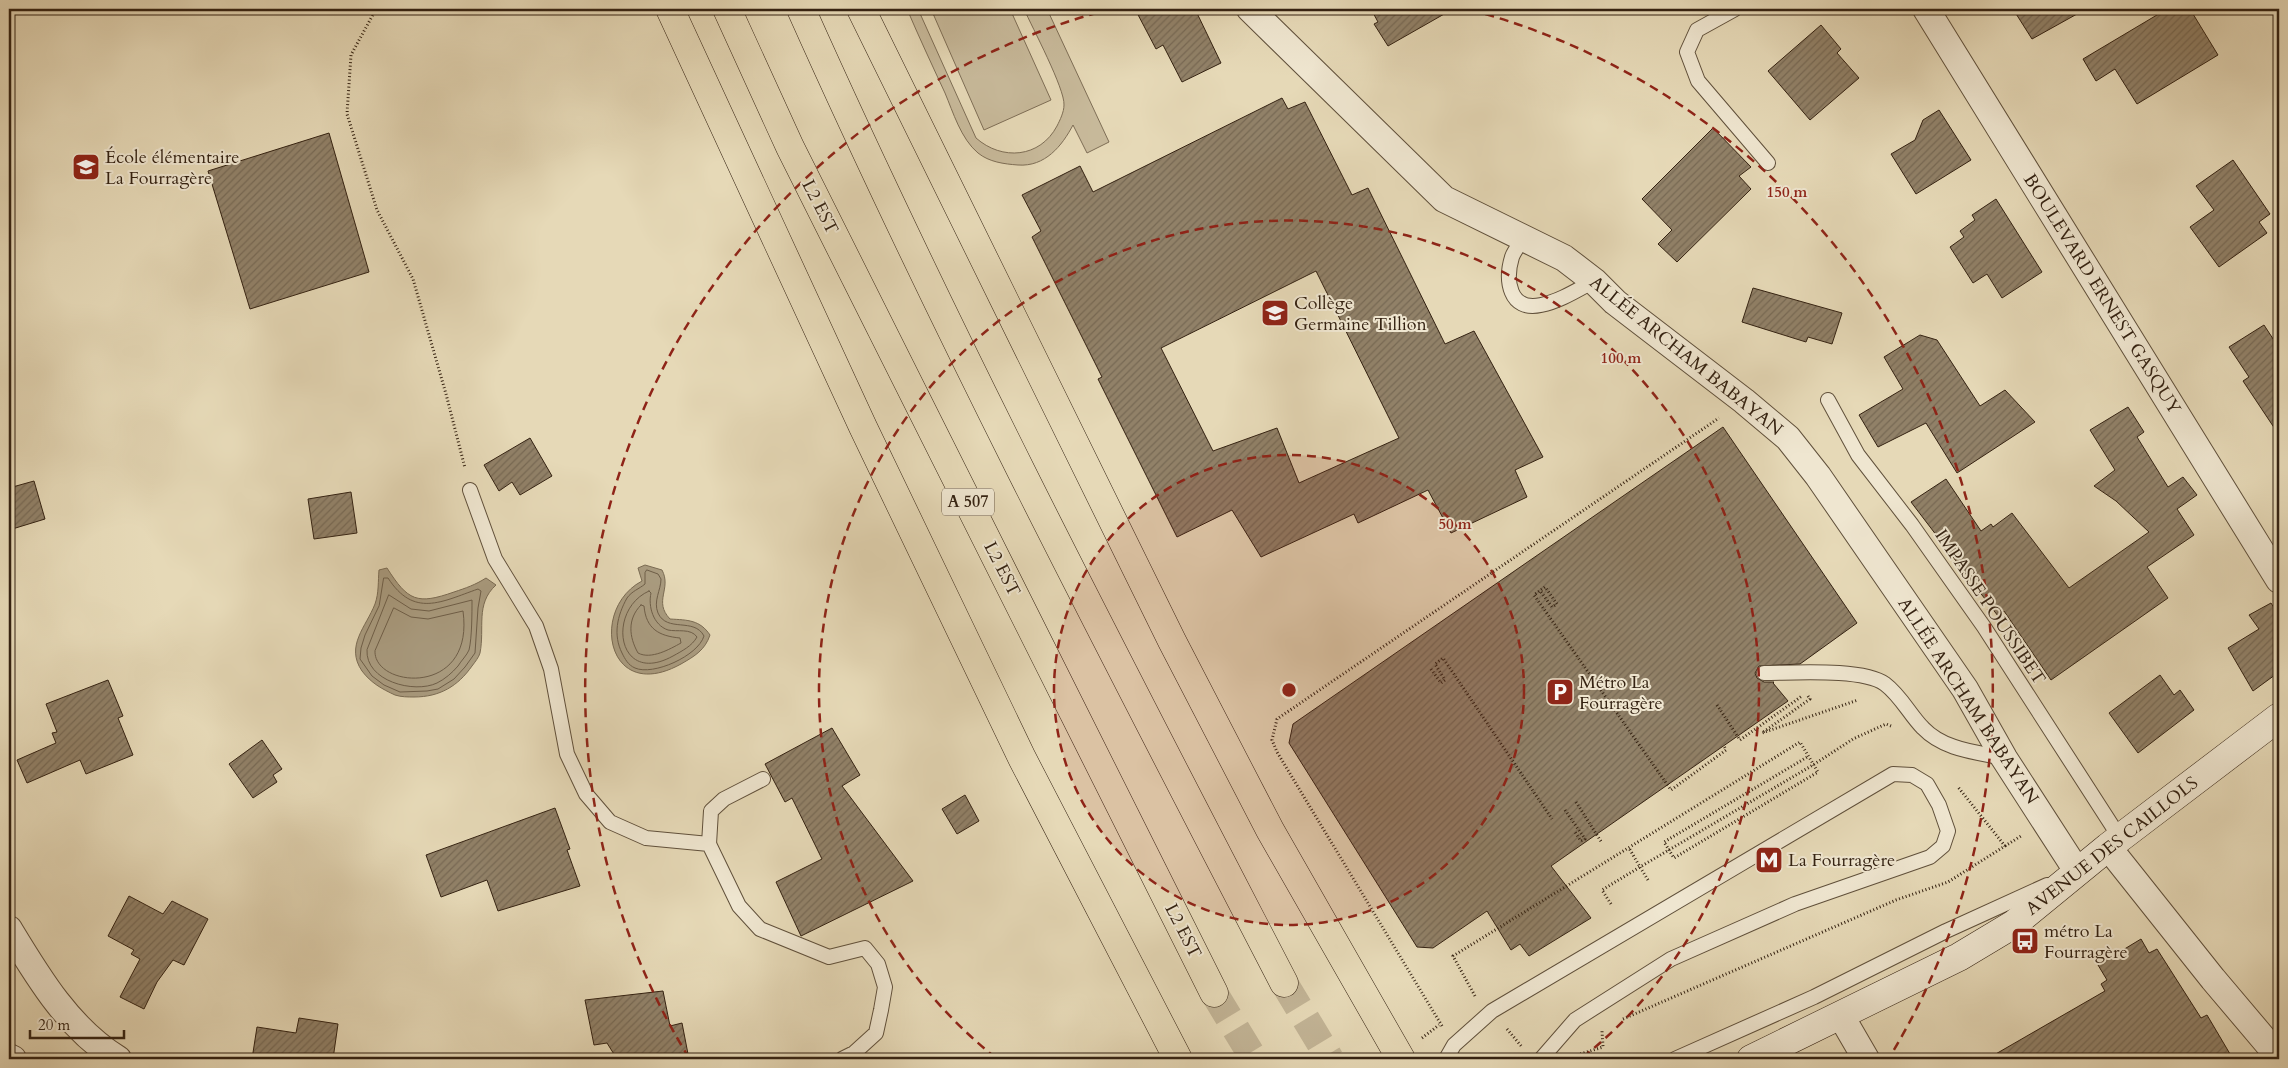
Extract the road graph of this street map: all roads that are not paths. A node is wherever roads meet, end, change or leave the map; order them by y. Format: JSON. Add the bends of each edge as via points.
{"nodes":[{"id":1,"x":670,"y":9,"type":"edge"},
{"id":2,"x":727,"y":9,"type":"edge"},
{"id":3,"x":801,"y":9,"type":"edge"},
{"id":4,"x":861,"y":9,"type":"edge"},
{"id":5,"x":1250,"y":9,"type":"edge"},
{"id":6,"x":1735,"y":9,"type":"edge"},
{"id":7,"x":1926,"y":9,"type":"edge"},
{"id":8,"x":1768,"y":164,"type":"dead end"},
{"id":9,"x":1524,"y":238,"type":"junction"},
{"id":10,"x":1594,"y":281,"type":"junction"},
{"id":11,"x":1828,"y":400,"type":"dead end"},
{"id":12,"x":470,"y":490,"type":"road end"},
{"id":13,"x":2279,"y":580,"type":"edge"},
{"id":14,"x":1764,"y":673,"type":"dead end"},
{"id":15,"x":2279,"y":717,"type":"edge"},
{"id":16,"x":2004,"y":758,"type":"junction"},
{"id":17,"x":763,"y":779,"type":"dead end"},
{"id":18,"x":2114,"y":843,"type":"junction"},
{"id":19,"x":709,"y":844,"type":"junction"},
{"id":20,"x":2077,"y":871,"type":"junction"},
{"id":21,"x":9,"y":929,"type":"edge"},
{"id":22,"x":1284,"y":983,"type":"tunnel mouth"},
{"id":23,"x":1214,"y":993,"type":"tunnel mouth"},
{"id":24,"x":1841,"y":1016,"type":"junction"},
{"id":25,"x":9,"y":1057,"type":"edge"},
{"id":26,"x":2279,"y":1057,"type":"edge"},
{"id":27,"x":12,"y":1059,"type":"edge"},
{"id":28,"x":118,"y":1059,"type":"edge"},
{"id":29,"x":842,"y":1059,"type":"edge"},
{"id":30,"x":1178,"y":1059,"type":"edge"},
{"id":31,"x":1401,"y":1059,"type":"edge"},
{"id":32,"x":1446,"y":1059,"type":"edge"},
{"id":33,"x":1541,"y":1059,"type":"edge"},
{"id":34,"x":1675,"y":1059,"type":"edge"},
{"id":35,"x":1750,"y":1059,"type":"edge"},
{"id":36,"x":1866,"y":1059,"type":"edge"}],
"edges":[{"from":1,"to":30,"type":"highway","via":[[862,428],[1018,749]]},
{"from":2,"to":23,"type":"highway","name":"L2 EST","number":"A 507","via":[[795,156]]},
{"from":3,"to":22,"type":"highway","via":[[849,117],[1061,552]]},
{"from":4,"to":31,"type":"highway","via":[[1172,641],[1270,830]]},
{"from":5,"to":9,"type":"street","name":"ALLÉE ARCHAM BABAYAN","via":[[1444,199]]},
{"from":6,"to":8,"type":"lane","via":[[1696,30],[1686,52],[1698,81]]},
{"from":7,"to":13,"type":"street","name":"BOULEVARD ERNEST GASQUY"},
{"from":9,"to":10,"type":"street","name":"ALLÉE ARCHAM BABAYAN","via":[[1564,258]]},
{"from":9,"to":10,"type":"lane","via":[[1512,256],[1508,283],[1519,302],[1540,306]]},
{"from":10,"to":16,"type":"street","name":"ALLÉE ARCHAM BABAYAN","via":[[1615,302],[1788,438],[1818,476],[1965,689]]},
{"from":11,"to":18,"type":"lane","name":"IMPASSE POUSSIBET","via":[[1858,455],[1984,627]]},
{"from":12,"to":19,"type":"lane","via":[[495,559],[536,626],[551,669],[567,754],[586,794],[610,822],[646,838]]},
{"from":14,"to":16,"type":"lane","via":[[1817,672],[1868,677],[1885,684],[1922,728],[1941,743]]},
{"from":15,"to":18,"type":"street","name":"AVENUE DES CAILLOLS"},
{"from":16,"to":20,"type":"street","name":"ALLÉE ARCHAM BABAYAN"},
{"from":17,"to":19,"type":"lane","via":[[724,799],[711,811]]},
{"from":18,"to":20,"type":"street","name":"AVENUE DES CAILLOLS"},
{"from":18,"to":26,"type":"street","via":[[2213,978]]},
{"from":19,"to":29,"type":"lane","via":[[739,906],[760,929],[829,957],[865,948],[878,964],[885,987],[876,1033],[854,1053]]},
{"from":20,"to":24,"type":"street","name":"AVENUE DES CAILLOLS","via":[[2014,924]]},
{"from":20,"to":34,"type":"lane","via":[[1814,997]]},
{"from":21,"to":28,"type":"street","via":[[42,983],[71,1018],[83,1032]]},
{"from":24,"to":35,"type":"street","name":"AVENUE DES CAILLOLS"},
{"from":24,"to":36,"type":"street"},
{"from":25,"to":27,"type":"street"},
{"from":32,"to":33,"type":"lane","via":[[1454,1045],[1492,1011],[1893,774],[1912,774],[1927,784],[1948,831],[1943,846],[1930,857],[1795,904],[1671,959],[1575,1020]]}]}
